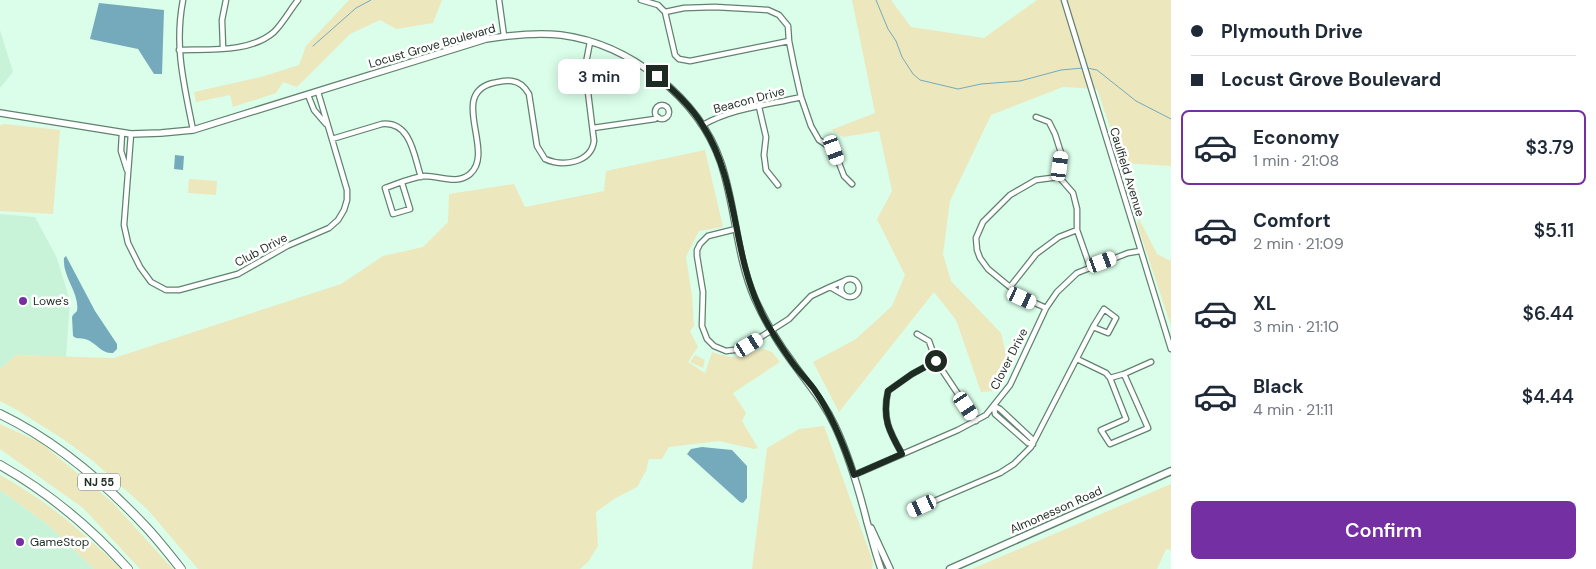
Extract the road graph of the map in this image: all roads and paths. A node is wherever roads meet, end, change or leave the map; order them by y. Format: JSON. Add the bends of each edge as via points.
{"nodes":[{"id":1,"x":183,"y":0,"type":"edge"},
{"id":2,"x":226,"y":0,"type":"edge"},
{"id":3,"x":298,"y":0,"type":"edge"},
{"id":4,"x":499,"y":0,"type":"edge"},
{"id":5,"x":641,"y":0,"type":"edge"},
{"id":6,"x":1064,"y":0,"type":"edge"},
{"id":7,"x":665,"y":12,"type":"junction"},
{"id":8,"x":504,"y":36,"type":"junction"},
{"id":9,"x":789,"y":41,"type":"junction"},
{"id":10,"x":590,"y":42,"type":"junction"},
{"id":11,"x":223,"y":48,"type":"junction"},
{"id":12,"x":179,"y":50,"type":"junction"},
{"id":13,"x":318,"y":92,"type":"junction"},
{"id":14,"x":308,"y":95,"type":"junction"},
{"id":15,"x":801,"y":97,"type":"junction"},
{"id":16,"x":759,"y":107,"type":"junction"},
{"id":17,"x":0,"y":113,"type":"edge"},
{"id":18,"x":658,"y":117,"type":"dead end"},
{"id":19,"x":1036,"y":117,"type":"dead end"},
{"id":20,"x":327,"y":125,"type":"junction"},
{"id":21,"x":703,"y":125,"type":"junction"},
{"id":22,"x":593,"y":128,"type":"junction"},
{"id":23,"x":193,"y":130,"type":"junction"},
{"id":24,"x":122,"y":132,"type":"junction"},
{"id":25,"x":131,"y":134,"type":"junction"},
{"id":26,"x":332,"y":139,"type":"junction"},
{"id":27,"x":127,"y":174,"type":"junction"},
{"id":28,"x":420,"y":176,"type":"junction"},
{"id":29,"x":1059,"y":177,"type":"junction"},
{"id":30,"x":402,"y":183,"type":"junction"},
{"id":31,"x":852,"y":184,"type":"dead end"},
{"id":32,"x":778,"y":185,"type":"dead end"},
{"id":33,"x":736,"y":229,"type":"junction"},
{"id":34,"x":1077,"y":230,"type":"junction"},
{"id":35,"x":1140,"y":251,"type":"junction"},
{"id":36,"x":1090,"y":267,"type":"junction"},
{"id":37,"x":845,"y":281,"type":"junction"},
{"id":38,"x":830,"y":287,"type":"junction"},
{"id":39,"x":1010,"y":287,"type":"junction"},
{"id":40,"x":844,"y":295,"type":"junction"},
{"id":41,"x":1046,"y":308,"type":"junction"},
{"id":42,"x":1093,"y":327,"type":"junction"},
{"id":43,"x":771,"y":331,"type":"junction"},
{"id":44,"x":917,"y":334,"type":"dead end"},
{"id":45,"x":1171,"y":349,"type":"edge"},
{"id":46,"x":1077,"y":359,"type":"junction"},
{"id":47,"x":936,"y":361,"type":"junction"},
{"id":48,"x":1150,"y":362,"type":"dead end"},
{"id":49,"x":1124,"y":374,"type":"junction"},
{"id":50,"x":1110,"y":378,"type":"junction"},
{"id":51,"x":994,"y":406,"type":"junction"},
{"id":52,"x":0,"y":414,"type":"edge"},
{"id":53,"x":976,"y":421,"type":"junction"},
{"id":54,"x":1033,"y":444,"type":"junction"},
{"id":55,"x":902,"y":454,"type":"junction"},
{"id":56,"x":0,"y":465,"type":"edge"},
{"id":57,"x":1171,"y":471,"type":"edge"},
{"id":58,"x":854,"y":475,"type":"junction"},
{"id":59,"x":911,"y":512,"type":"dead end"},
{"id":60,"x":868,"y":522,"type":"junction"},
{"id":61,"x":128,"y":569,"type":"edge"},
{"id":62,"x":181,"y":569,"type":"edge"},
{"id":63,"x":881,"y":569,"type":"edge"},
{"id":64,"x":890,"y":569,"type":"edge"},
{"id":65,"x":950,"y":569,"type":"edge"}],
"edges":[{"from":1,"to":12,"type":"street"},
{"from":2,"to":11,"type":"street"},
{"from":3,"to":11,"type":"street","via":[[267,37],[249,45]]},
{"from":4,"to":8,"type":"street"},
{"from":5,"to":7,"type":"street","via":[[658,5]]},
{"from":6,"to":35,"type":"street","name":"Caulfield Avenue"},
{"from":7,"to":9,"type":"street","via":[[684,8],[768,10],[779,15],[788,26]]},
{"from":7,"to":9,"type":"street","via":[[679,59],[690,61]]},
{"from":8,"to":10,"type":"street","name":"Locust Grove Boulevard","via":[[563,35]]},
{"from":8,"to":13,"type":"street","name":"Locust Grove Boulevard"},
{"from":9,"to":15,"type":"street"},
{"from":10,"to":21,"type":"street","name":"Locust Grove Boulevard","via":[[640,64],[657,76]]},
{"from":10,"to":22,"type":"street","via":[[585,68]]},
{"from":11,"to":12,"type":"street"},
{"from":12,"to":23,"type":"street"},
{"from":13,"to":14,"type":"street","name":"Locust Grove Boulevard"},
{"from":13,"to":20,"type":"street","name":"Club Drive"},
{"from":14,"to":20,"type":"street","via":[[314,110]]},
{"from":14,"to":23,"type":"street","name":"Locust Grove Boulevard"},
{"from":15,"to":16,"type":"street","name":"Beacon Drive"},
{"from":15,"to":31,"type":"street","via":[[811,126],[820,140],[834,150],[844,176]]},
{"from":16,"to":21,"type":"street","name":"Beacon Drive","via":[[716,117]]},
{"from":16,"to":32,"type":"street","via":[[766,138],[766,170]]},
{"from":17,"to":24,"type":"street","name":"Locust Grove Boulevard"},
{"from":18,"to":22,"type":"street"},
{"from":19,"to":29,"type":"street","via":[[1049,122],[1055,134],[1062,156]]},
{"from":20,"to":26,"type":"street","name":"Club Drive"},
{"from":21,"to":33,"type":"street","name":"Locust Grove Boulevard","via":[[726,178]]},
{"from":22,"to":28,"type":"street","via":[[593,146],[586,156],[559,163],[549,160],[537,146],[531,100],[525,87],[512,81],[491,84],[481,89],[473,101],[479,154],[474,170],[460,179]]},
{"from":23,"to":25,"type":"street","name":"Locust Grove Boulevard"},
{"from":24,"to":25,"type":"street","name":"Locust Grove Boulevard"},
{"from":24,"to":27,"type":"street","via":[[121,151]]},
{"from":25,"to":27,"type":"street","name":"Club Drive"},
{"from":26,"to":27,"type":"street","name":"Club Drive","via":[[348,196],[336,223],[238,274],[179,290],[166,290],[150,282],[128,243],[124,225]]},
{"from":26,"to":28,"type":"street","via":[[382,124],[398,126],[408,138]]},
{"from":28,"to":30,"type":"street"},
{"from":29,"to":34,"type":"street","via":[[1072,193]]},
{"from":29,"to":39,"type":"street","via":[[1036,180],[1010,195],[983,222],[976,238],[980,258]]},
{"from":30,"to":30,"type":"street","via":[[385,188],[393,214],[410,209]]},
{"from":33,"to":43,"type":"street","name":"Locust Grove Boulevard","via":[[746,276]]},
{"from":33,"to":43,"type":"street","via":[[708,236],[698,250],[705,335],[714,346],[729,351],[742,349]]},
{"from":34,"to":36,"type":"street"},
{"from":34,"to":39,"type":"street","via":[[1059,237],[1036,254]]},
{"from":35,"to":36,"type":"street","name":"Clover Drive"},
{"from":35,"to":45,"type":"street","name":"Caulfield Avenue"},
{"from":36,"to":41,"type":"street","name":"Clover Drive","via":[[1067,282]]},
{"from":37,"to":38,"type":"street"},
{"from":37,"to":40,"type":"street","via":[[841,286]]},
{"from":37,"to":40,"type":"street","via":[[856,281],[860,289],[852,297]]},
{"from":38,"to":40,"type":"street"},
{"from":38,"to":43,"type":"street","via":[[811,296],[789,319]]},
{"from":39,"to":41,"type":"street","via":[[1022,298]]},
{"from":41,"to":51,"type":"street","name":"Clover Drive","via":[[1010,385]]},
{"from":42,"to":42,"type":"street","via":[[1104,309],[1116,318],[1108,333]]},
{"from":42,"to":46,"type":"street"},
{"from":43,"to":58,"type":"street","name":"Locust Grove Boulevard","via":[[830,416]]},
{"from":44,"to":47,"type":"street","via":[[929,341]]},
{"from":46,"to":50,"type":"street"},
{"from":46,"to":54,"type":"street"},
{"from":47,"to":53,"type":"street"},
{"from":47,"to":55,"type":"street","via":[[888,391],[886,417]]},
{"from":48,"to":49,"type":"street"},
{"from":49,"to":50,"type":"street"},
{"from":49,"to":50,"type":"street","via":[[1148,428],[1110,444],[1101,430],[1126,420]]},
{"from":51,"to":53,"type":"street","name":"Clover Drive"},
{"from":51,"to":54,"type":"street","via":[[995,414]]},
{"from":52,"to":62,"type":"highway","number":"NJ 55","via":[[68,456],[103,485],[148,529]]},
{"from":53,"to":55,"type":"street","name":"Clover Drive"},
{"from":54,"to":59,"type":"street","via":[[1000,473]]},
{"from":55,"to":58,"type":"street","name":"Clover Drive"},
{"from":56,"to":61,"type":"highway","via":[[54,500]]},
{"from":57,"to":65,"type":"main road","name":"Almonesson Road"},
{"from":58,"to":60,"type":"street","name":"Locust Grove Boulevard"},
{"from":60,"to":63,"type":"street"},
{"from":60,"to":64,"type":"street"}]}
